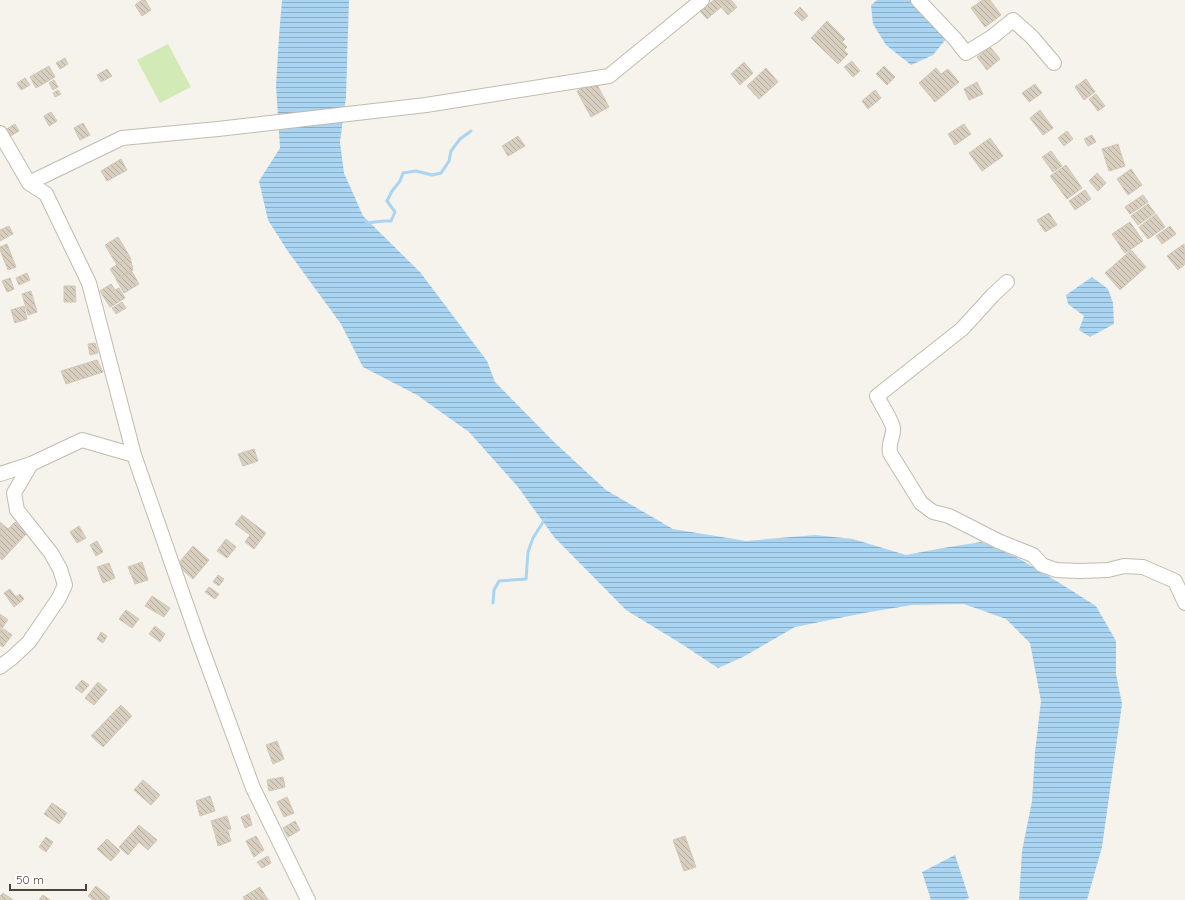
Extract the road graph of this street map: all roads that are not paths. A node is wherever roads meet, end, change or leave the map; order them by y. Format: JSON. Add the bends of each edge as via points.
{"nodes":[{"id":1,"x":702,"y":0,"type":"edge"},
{"id":2,"x":918,"y":0,"type":"edge"},
{"id":3,"x":1054,"y":63,"type":"dead end"},
{"id":4,"x":0,"y":133,"type":"edge"},
{"id":5,"x":29,"y":183,"type":"junction"},
{"id":6,"x":1007,"y":282,"type":"dead end"},
{"id":7,"x":134,"y":455,"type":"junction"},
{"id":8,"x":31,"y":464,"type":"junction"},
{"id":9,"x":0,"y":474,"type":"edge"},
{"id":10,"x":1185,"y":603,"type":"edge"},
{"id":11,"x":0,"y":668,"type":"edge"},
{"id":12,"x":308,"y":900,"type":"edge"}],
"edges":[{"from":1,"to":5,"type":"street","via":[[609,76],[426,105],[122,138]]},
{"from":2,"to":3,"type":"street","via":[[966,53],[1013,20],[1032,37]]},
{"from":4,"to":5,"type":"street"},
{"from":5,"to":7,"type":"street","via":[[46,194],[89,283]]},
{"from":6,"to":10,"type":"street","via":[[962,328],[877,396],[893,427],[888,445],[890,453],[921,503],[933,512],[949,516],[998,541],[1033,555],[1042,565],[1056,570],[1143,567],[1175,581]]},
{"from":7,"to":8,"type":"street","via":[[82,440]]},
{"from":7,"to":12,"type":"street","via":[[253,788]]},
{"from":8,"to":9,"type":"street"},
{"from":8,"to":11,"type":"street","via":[[14,493],[17,510],[50,553],[60,569],[65,585],[29,642]]}]}
